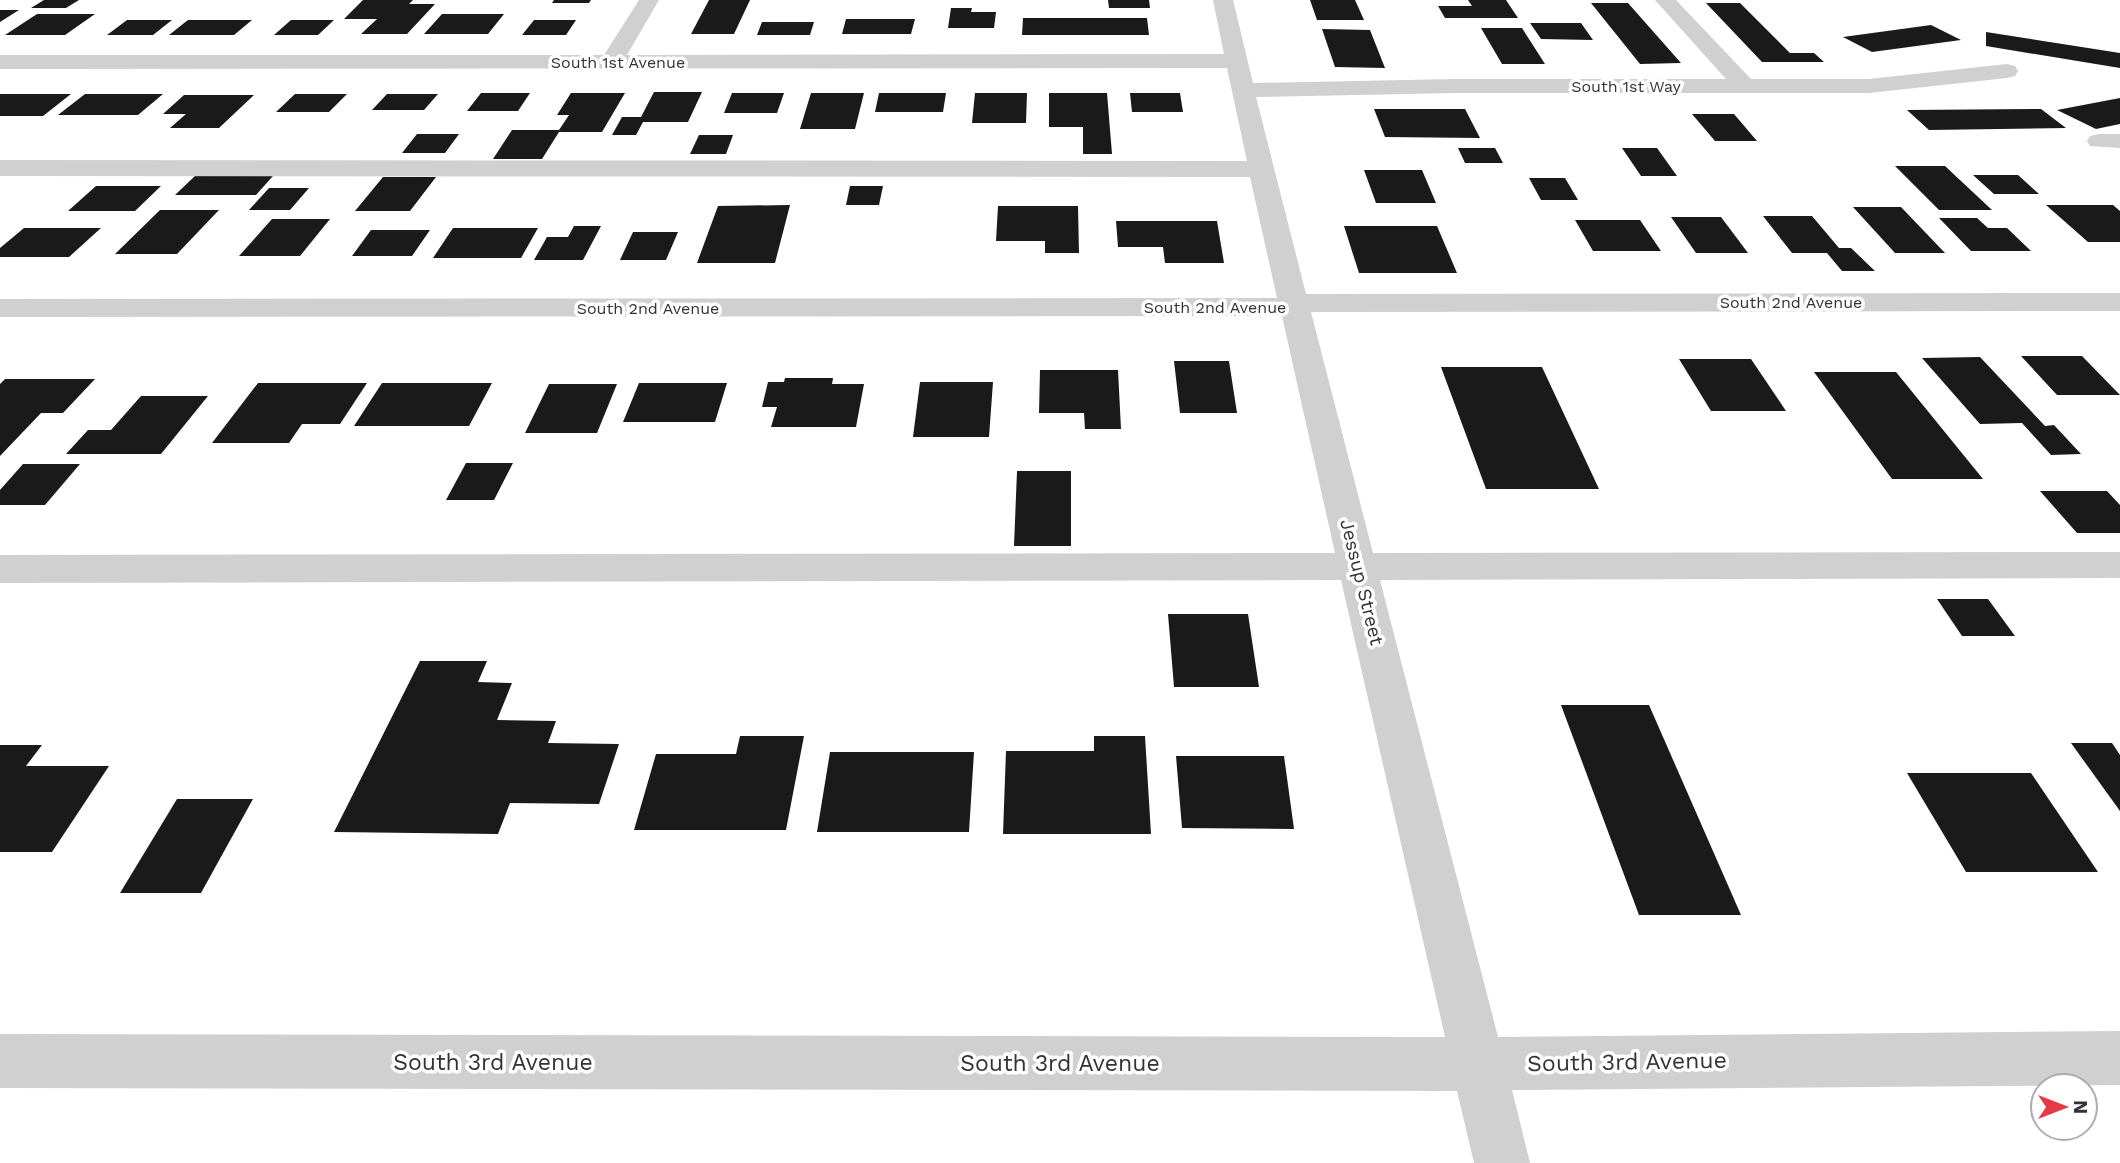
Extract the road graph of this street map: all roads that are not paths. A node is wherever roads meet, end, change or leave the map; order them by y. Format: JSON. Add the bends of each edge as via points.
{"nodes":[{"id":1,"x":649,"y":0,"type":"edge"},
{"id":2,"x":1223,"y":0,"type":"edge"},
{"id":3,"x":1665,"y":0,"type":"edge"},
{"id":4,"x":1237,"y":61,"type":"junction"},
{"id":5,"x":0,"y":62,"type":"edge"},
{"id":6,"x":611,"y":62,"type":"junction"},
{"id":7,"x":2007,"y":71,"type":"dead end"},
{"id":8,"x":1745,"y":86,"type":"junction"},
{"id":9,"x":1243,"y":90,"type":"junction"},
{"id":10,"x":0,"y":168,"type":"edge"},
{"id":11,"x":1261,"y":169,"type":"junction"},
{"id":12,"x":2120,"y":302,"type":"edge"},
{"id":13,"x":1294,"y":305,"type":"junction"},
{"id":14,"x":0,"y":309,"type":"edge"},
{"id":15,"x":1358,"y":565,"type":"junction"},
{"id":16,"x":2120,"y":565,"type":"edge"},
{"id":17,"x":0,"y":569,"type":"edge"},
{"id":18,"x":2120,"y":1058,"type":"edge"},
{"id":19,"x":0,"y":1060,"type":"edge"},
{"id":20,"x":1479,"y":1064,"type":"junction"},
{"id":21,"x":1502,"y":1163,"type":"edge"}],
"edges":[{"from":1,"to":6,"type":"street"},
{"from":2,"to":4,"type":"street","name":"Jessup Street"},
{"from":3,"to":8,"type":"street"},
{"from":4,"to":6,"type":"street","name":"South 1st Avenue"},
{"from":4,"to":9,"type":"street","name":"Jessup Street"},
{"from":5,"to":6,"type":"street","name":"South 1st Avenue"},
{"from":7,"to":8,"type":"street","name":"South 1st Way","via":[[1869,86]]},
{"from":8,"to":9,"type":"street","name":"South 1st Way"},
{"from":9,"to":11,"type":"street","name":"Jessup Street"},
{"from":10,"to":11,"type":"street"},
{"from":11,"to":13,"type":"street","name":"Jessup Street"},
{"from":12,"to":13,"type":"street","name":"South 2nd Avenue"},
{"from":13,"to":14,"type":"street","name":"South 2nd Avenue"},
{"from":13,"to":15,"type":"street","name":"Jessup Street"},
{"from":15,"to":16,"type":"street"},
{"from":15,"to":17,"type":"street"},
{"from":15,"to":20,"type":"street","name":"Jessup Street"},
{"from":18,"to":20,"type":"street","name":"South 3rd Avenue"},
{"from":19,"to":20,"type":"street","name":"South 3rd Avenue"},
{"from":20,"to":21,"type":"street","name":"Jessup Street"}]}
